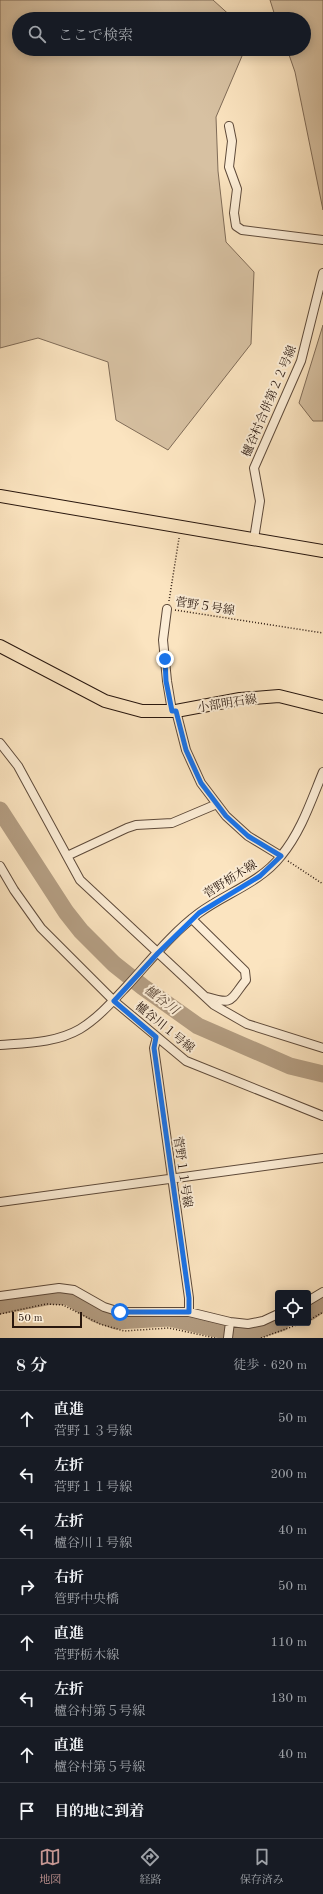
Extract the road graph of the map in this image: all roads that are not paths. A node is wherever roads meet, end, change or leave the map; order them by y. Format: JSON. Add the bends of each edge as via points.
{"nodes":[{"id":1,"x":229,"y":126,"type":"dead end"},
{"id":2,"x":323,"y":240,"type":"edge"},
{"id":3,"x":323,"y":273,"type":"edge"},
{"id":4,"x":0,"y":496,"type":"edge"},
{"id":5,"x":254,"y":539,"type":"junction"},
{"id":6,"x":323,"y":551,"type":"edge"},
{"id":7,"x":167,"y":609,"type":"road end"},
{"id":8,"x":0,"y":646,"type":"edge"},
{"id":9,"x":323,"y":707,"type":"edge"},
{"id":10,"x":174,"y":711,"type":"junction"},
{"id":11,"x":0,"y":743,"type":"edge"},
{"id":12,"x":323,"y":772,"type":"edge"},
{"id":13,"x":217,"y":804,"type":"junction"},
{"id":14,"x":67,"y":856,"type":"junction"},
{"id":15,"x":281,"y":856,"type":"junction"},
{"id":16,"x":0,"y":866,"type":"edge"},
{"id":17,"x":192,"y":919,"type":"junction"},
{"id":18,"x":158,"y":953,"type":"junction"},
{"id":19,"x":204,"y":996,"type":"junction"},
{"id":20,"x":114,"y":1001,"type":"junction"},
{"id":21,"x":156,"y":1037,"type":"junction"},
{"id":22,"x":0,"y":1045,"type":"edge"},
{"id":23,"x":323,"y":1048,"type":"edge"},
{"id":24,"x":323,"y":1116,"type":"edge"},
{"id":25,"x":323,"y":1158,"type":"edge"},
{"id":26,"x":172,"y":1179,"type":"junction"},
{"id":27,"x":0,"y":1202,"type":"edge"},
{"id":28,"x":323,"y":1292,"type":"edge"},
{"id":29,"x":0,"y":1296,"type":"edge"},
{"id":30,"x":311,"y":1299,"type":"edge"},
{"id":31,"x":189,"y":1312,"type":"junction"},
{"id":32,"x":275,"y":1315,"type":"edge"},
{"id":33,"x":230,"y":1322,"type":"junction"},
{"id":34,"x":228,"y":1338,"type":"edge"}],
"edges":[{"from":1,"to":2,"type":"street","via":[[232,141],[229,167],[237,189],[234,213],[236,226],[242,230]]},
{"from":3,"to":5,"type":"street","name":"櫨谷村合併第２２号線","via":[[301,361],[254,468],[260,501]]},
{"from":4,"to":5,"type":"main road"},
{"from":5,"to":6,"type":"main road"},
{"from":7,"to":10,"type":"street","via":[[163,640],[166,681]]},
{"from":8,"to":10,"type":"main road","name":"小部明石線","via":[[105,701],[142,711]]},
{"from":9,"to":10,"type":"main road","name":"小部明石線","via":[[279,696],[240,699]]},
{"from":10,"to":13,"type":"street","via":[[186,750],[201,783]]},
{"from":11,"to":14,"type":"street","via":[[18,766]]},
{"from":12,"to":15,"type":"street","name":"菅野栃木線","via":[[302,823]]},
{"from":13,"to":14,"type":"street","via":[[172,823],[127,828]]},
{"from":13,"to":15,"type":"street","via":[[248,836]]},
{"from":14,"to":18,"type":"street","via":[[80,880]]},
{"from":15,"to":17,"type":"street","name":"菅野栃木線","via":[[260,876]]},
{"from":16,"to":20,"type":"street","name":"櫨谷川１号線","via":[[41,928]]},
{"from":17,"to":18,"type":"street","name":"菅野栃木線"},
{"from":17,"to":19,"type":"street","via":[[246,972],[247,976],[230,1000],[225,1002]]},
{"from":18,"to":19,"type":"street"},
{"from":18,"to":20,"type":"street","name":"菅野栃木線"},
{"from":19,"to":23,"type":"street","via":[[214,1005],[247,1024]]},
{"from":20,"to":21,"type":"street","name":"櫨谷川１号線"},
{"from":20,"to":22,"type":"street","via":[[98,1017],[60,1037],[38,1042]]},
{"from":21,"to":24,"type":"street","name":"櫨谷川１号線","via":[[186,1061]]},
{"from":21,"to":26,"type":"street","name":"菅野１１号線","via":[[154,1048]]},
{"from":25,"to":26,"type":"street"},
{"from":26,"to":27,"type":"street"},
{"from":26,"to":31,"type":"street","name":"菅野１１号線"},
{"from":28,"to":30,"type":"street"},
{"from":29,"to":31,"type":"street","via":[[59,1288],[74,1290],[104,1308],[120,1312]]},
{"from":31,"to":33,"type":"street"},
{"from":32,"to":33,"type":"street","via":[[248,1324]]},
{"from":33,"to":34,"type":"street"}]}
